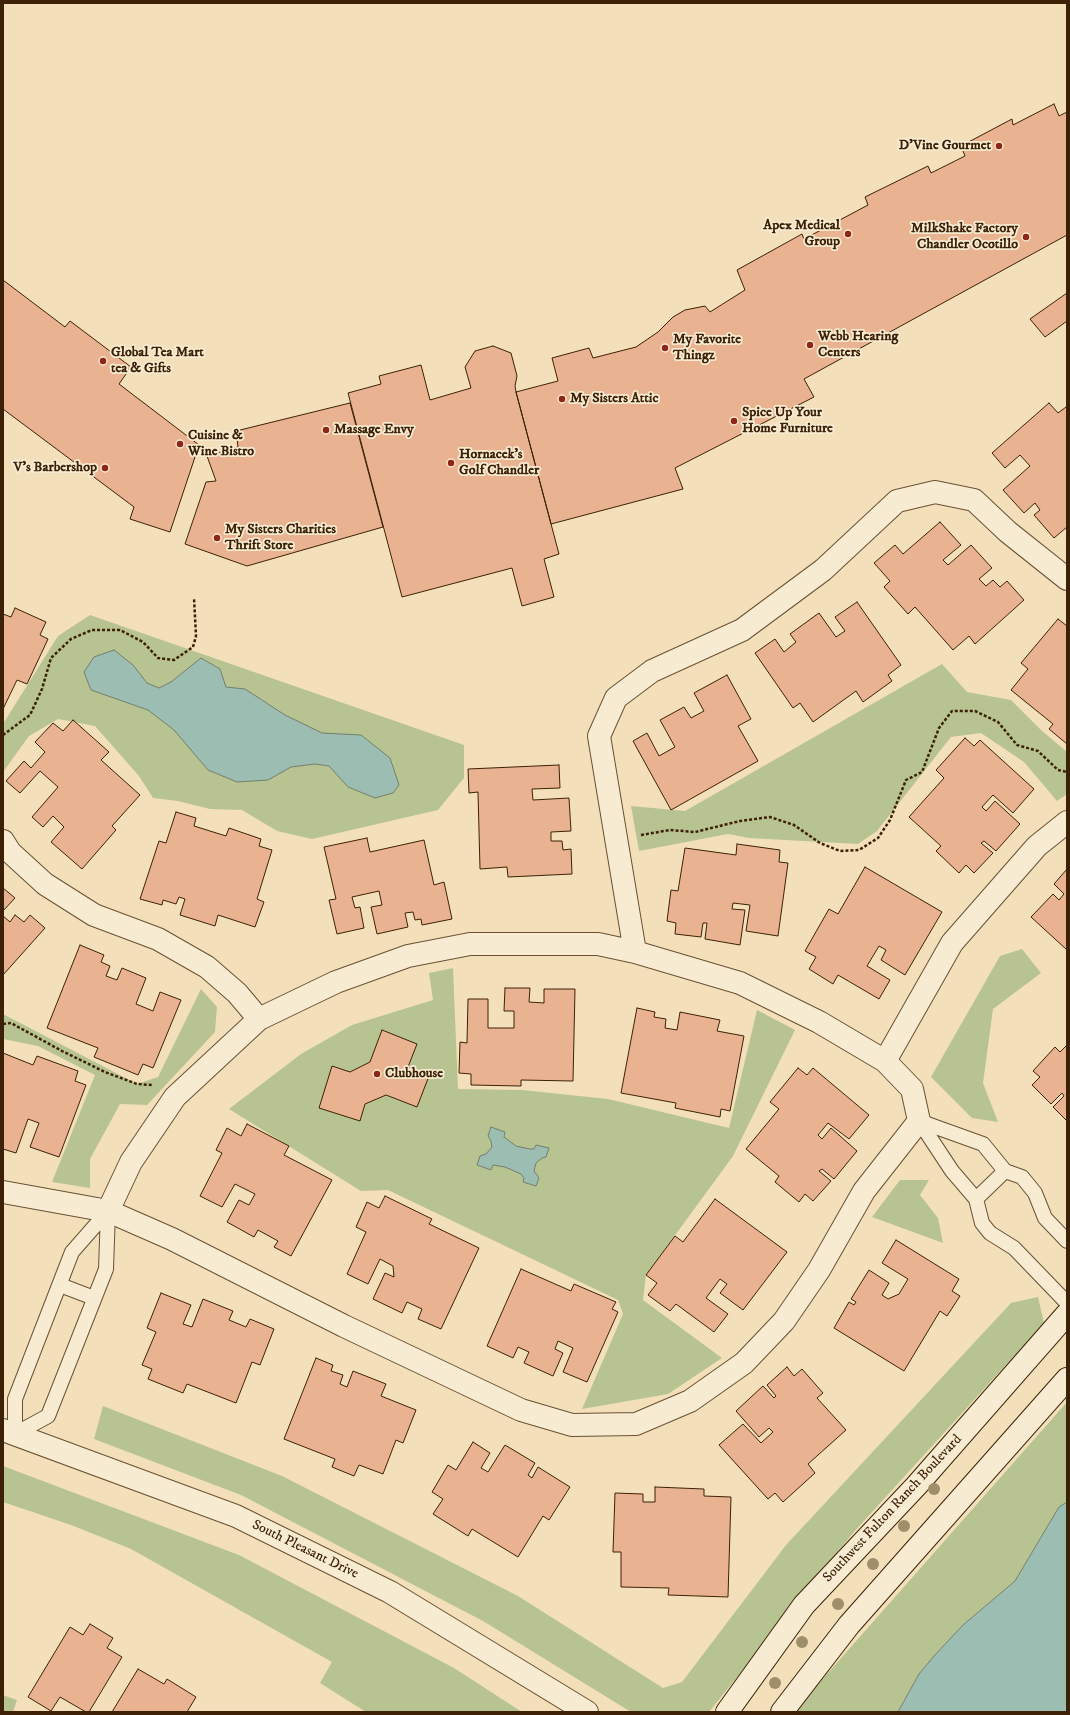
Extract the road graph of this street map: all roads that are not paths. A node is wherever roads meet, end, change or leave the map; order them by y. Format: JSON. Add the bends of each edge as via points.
{"nodes":[{"id":1,"x":1067,"y":579,"type":"edge"},
{"id":2,"x":1067,"y":822,"type":"edge"},
{"id":3,"x":3,"y":841,"type":"edge"},
{"id":4,"x":635,"y":952,"type":"junction"},
{"id":5,"x":259,"y":1019,"type":"junction"},
{"id":6,"x":885,"y":1061,"type":"junction"},
{"id":7,"x":919,"y":1121,"type":"junction"},
{"id":8,"x":1005,"y":1171,"type":"junction"},
{"id":9,"x":3,"y":1192,"type":"edge"},
{"id":10,"x":976,"y":1199,"type":"junction"},
{"id":11,"x":108,"y":1211,"type":"junction"},
{"id":12,"x":1067,"y":1241,"type":"edge"},
{"id":13,"x":60,"y":1285,"type":"junction"},
{"id":14,"x":94,"y":1298,"type":"junction"},
{"id":15,"x":1067,"y":1303,"type":"edge"},
{"id":16,"x":1067,"y":1314,"type":"edge"},
{"id":17,"x":1067,"y":1379,"type":"edge"},
{"id":18,"x":9,"y":1432,"type":"edge"},
{"id":19,"x":587,"y":1712,"type":"edge"},
{"id":20,"x":728,"y":1712,"type":"edge"},
{"id":21,"x":782,"y":1712,"type":"edge"}],
"edges":[{"from":1,"to":4,"type":"street","via":[[1008,532],[974,500],[935,492],[897,501],[823,570],[742,630],[652,671],[616,698],[599,736]]},
{"from":2,"to":6,"type":"street","via":[[1037,846],[952,943]]},
{"from":3,"to":5,"type":"street","via":[[10,852],[44,884],[94,915],[158,938],[207,967]]},
{"from":4,"to":5,"type":"street","via":[[598,944],[470,944],[408,956],[336,982]]},
{"from":4,"to":6,"type":"street","via":[[740,983],[819,1022]]},
{"from":5,"to":11,"type":"street","via":[[175,1097],[131,1162]]},
{"from":6,"to":7,"type":"street","via":[[912,1089]]},
{"from":7,"to":8,"type":"lane","via":[[983,1144]]},
{"from":7,"to":10,"type":"lane","via":[[952,1171]]},
{"from":7,"to":11,"type":"street","via":[[864,1191],[819,1270],[779,1326],[744,1363],[690,1401],[636,1424],[572,1424],[521,1410],[344,1326],[172,1239]]},
{"from":8,"to":10,"type":"lane"},
{"from":8,"to":12,"type":"lane","via":[[1022,1177],[1035,1193],[1045,1218]]},
{"from":9,"to":11,"type":"street"},
{"from":10,"to":15,"type":"lane","via":[[982,1223],[990,1233],[1014,1248]]},
{"from":11,"to":13,"type":"lane","via":[[72,1252]]},
{"from":11,"to":14,"type":"lane","via":[[106,1268]]},
{"from":13,"to":14,"type":"lane"},
{"from":13,"to":18,"type":"lane","via":[[15,1399]]},
{"from":14,"to":18,"type":"lane","via":[[48,1416]]},
{"from":16,"to":20,"type":"street","name":"Southwest Fulton Ranch Boulevard","via":[[917,1485],[804,1605]]},
{"from":17,"to":21,"type":"street","via":[[849,1625]]},
{"from":18,"to":19,"type":"street","name":"South Pleasant Drive","via":[[236,1516],[390,1592]]}]}
